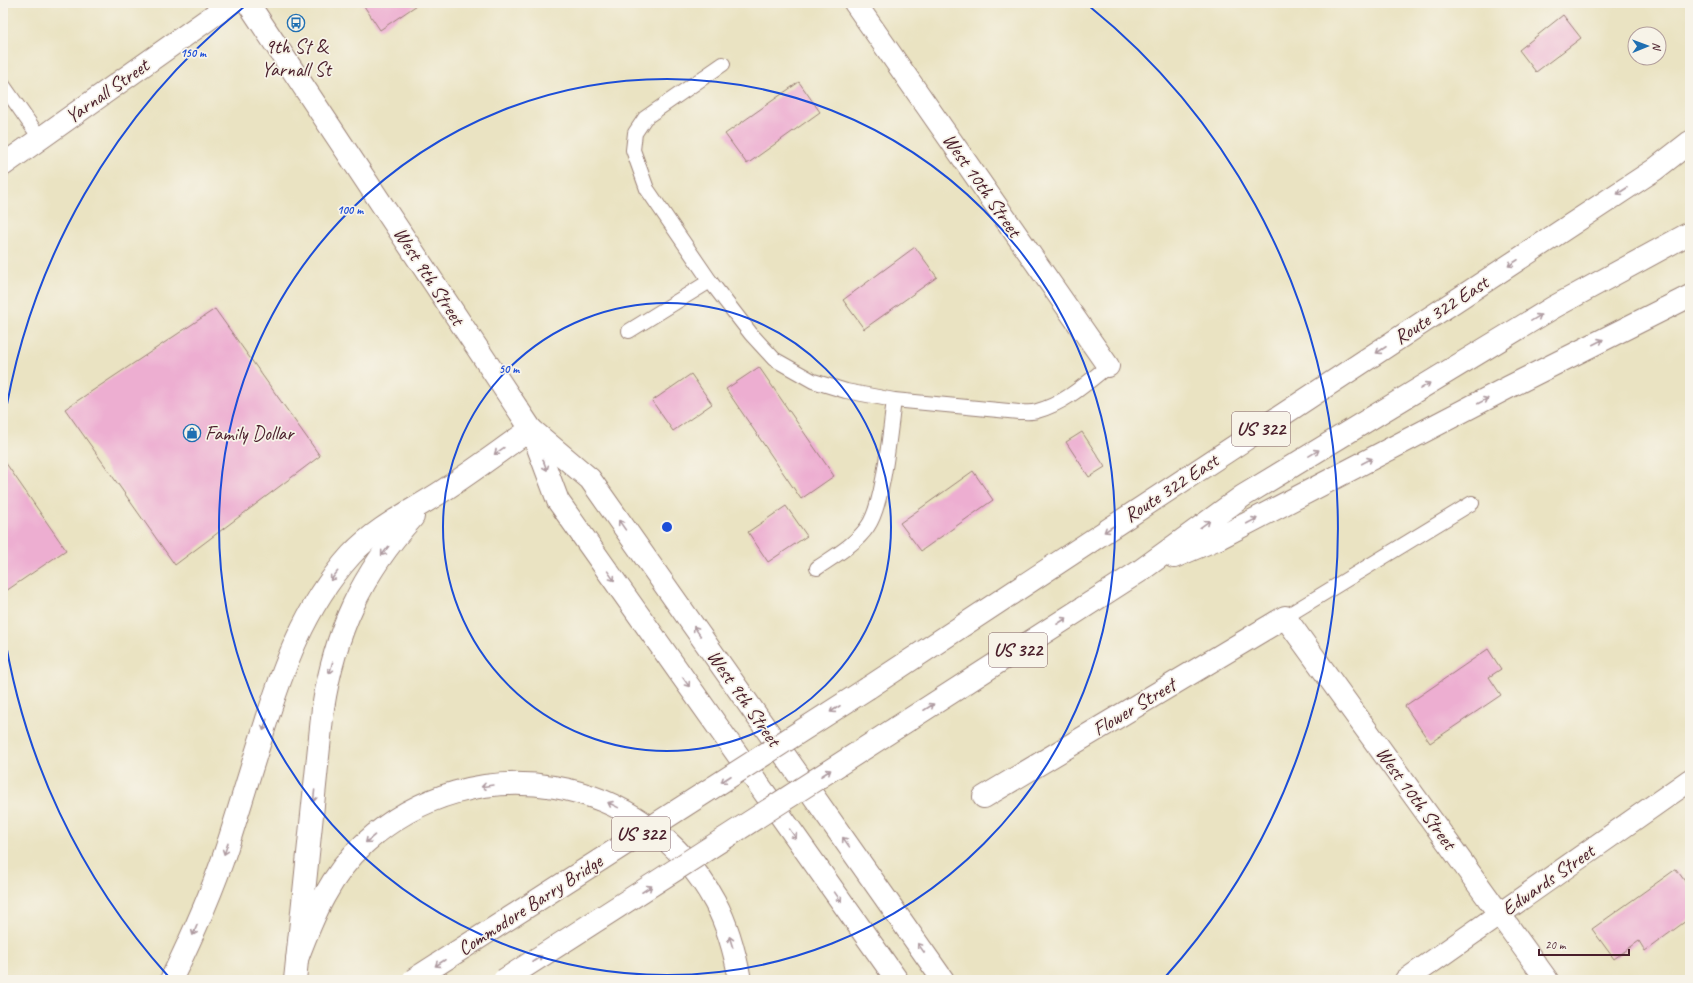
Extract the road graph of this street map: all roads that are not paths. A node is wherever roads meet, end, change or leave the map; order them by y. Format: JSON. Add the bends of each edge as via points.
{"nodes":[{"id":1,"x":231,"y":3,"type":"edge"},
{"id":2,"x":248,"y":3,"type":"edge"},
{"id":3,"x":855,"y":3,"type":"edge"},
{"id":4,"x":723,"y":64,"type":"dead end"},
{"id":5,"x":3,"y":85,"type":"edge"},
{"id":6,"x":40,"y":138,"type":"junction"},
{"id":7,"x":1690,"y":142,"type":"edge"},
{"id":8,"x":1690,"y":152,"type":"edge"},
{"id":9,"x":3,"y":165,"type":"edge"},
{"id":10,"x":1654,"y":170,"type":"junction"},
{"id":11,"x":1690,"y":233,"type":"edge"},
{"id":12,"x":710,"y":281,"type":"junction"},
{"id":13,"x":1690,"y":296,"type":"edge"},
{"id":14,"x":629,"y":331,"type":"dead end"},
{"id":15,"x":1108,"y":366,"type":"joint"},
{"id":16,"x":894,"y":400,"type":"junction"},
{"id":17,"x":531,"y":429,"type":"junction"},
{"id":18,"x":441,"y":492,"type":"junction"},
{"id":19,"x":1472,"y":503,"type":"dead end"},
{"id":20,"x":816,"y":568,"type":"dead end"},
{"id":21,"x":1140,"y":571,"type":"junction"},
{"id":22,"x":1285,"y":617,"type":"junction"},
{"id":23,"x":868,"y":688,"type":"joint"},
{"id":24,"x":1690,"y":780,"type":"edge"},
{"id":25,"x":984,"y":797,"type":"dead end"},
{"id":26,"x":1500,"y":914,"type":"junction"},
{"id":27,"x":297,"y":959,"type":"junction"},
{"id":28,"x":171,"y":980,"type":"edge"},
{"id":29,"x":295,"y":980,"type":"edge"},
{"id":30,"x":413,"y":980,"type":"edge"},
{"id":31,"x":504,"y":980,"type":"edge"},
{"id":32,"x":740,"y":980,"type":"edge"},
{"id":33,"x":897,"y":980,"type":"edge"},
{"id":34,"x":943,"y":980,"type":"edge"},
{"id":35,"x":1406,"y":980,"type":"edge"},
{"id":36,"x":1547,"y":980,"type":"edge"}],
"edges":[{"from":1,"to":6,"type":"main road","name":"Yarnall Street"},
{"from":2,"to":17,"type":"main road","name":"West 9th Street"},
{"from":3,"to":15,"type":"main road","name":"West 10th Street"},
{"from":4,"to":12,"type":"lane","via":[[645,118],[635,133],[633,150],[647,189]]},
{"from":5,"to":6,"type":"lane"},
{"from":6,"to":9,"type":"main road","name":"Yarnall Street"},
{"from":7,"to":10,"type":"main road","number":"US 322"},
{"from":8,"to":10,"type":"main road"},
{"from":10,"to":23,"type":"main road","name":"Route 322 East","number":"US 322","one_way":true},
{"from":21,"to":11,"type":"main road","number":"US 322","one_way":true,"via":[[1243,496],[1554,307]]},
{"from":12,"to":14,"type":"lane"},
{"from":12,"to":16,"type":"lane","via":[[774,359],[813,381],[846,391]]},
{"from":21,"to":13,"type":"main road","one_way":true,"via":[[1219,538]]},
{"from":15,"to":16,"type":"lane","via":[[1068,397],[1036,412]]},
{"from":16,"to":20,"type":"lane","via":[[878,500],[869,525],[846,550]]},
{"from":17,"to":18,"type":"main road","one_way":true},
{"from":17,"to":33,"type":"main road","name":"West 9th Street","one_way":true,"via":[[558,501]]},
{"from":34,"to":17,"type":"main road","name":"West 9th Street","one_way":true,"via":[[590,479]]},
{"from":18,"to":27,"type":"main road","one_way":true,"via":[[404,528],[378,561],[348,613],[338,642],[323,708]]},
{"from":18,"to":28,"type":"main road","one_way":true,"via":[[373,535],[352,554],[318,597],[302,624],[276,688],[210,894]]},
{"from":19,"to":22,"type":"lane"},
{"from":31,"to":21,"type":"main road","number":"US 322","one_way":true,"bridge":true},
{"from":22,"to":25,"type":"main road","name":"Flower Street"},
{"from":22,"to":26,"type":"main road","name":"West 10th Street"},
{"from":23,"to":30,"type":"main road","name":"Commodore Barry Bridge","number":"US 322","one_way":true,"bridge":true},
{"from":24,"to":26,"type":"main road","name":"Edwards Street"},
{"from":26,"to":35,"type":"main road","name":"Edwards Street"},
{"from":26,"to":36,"type":"main road","name":"West 10th Street"},
{"from":27,"to":29,"type":"main road"},
{"from":32,"to":27,"type":"main road","one_way":true,"via":[[736,957],[716,902],[700,877],[660,834],[636,817],[583,793],[554,786],[525,784],[496,784],[467,789],[425,804],[387,825],[344,865],[327,889]]}]}
